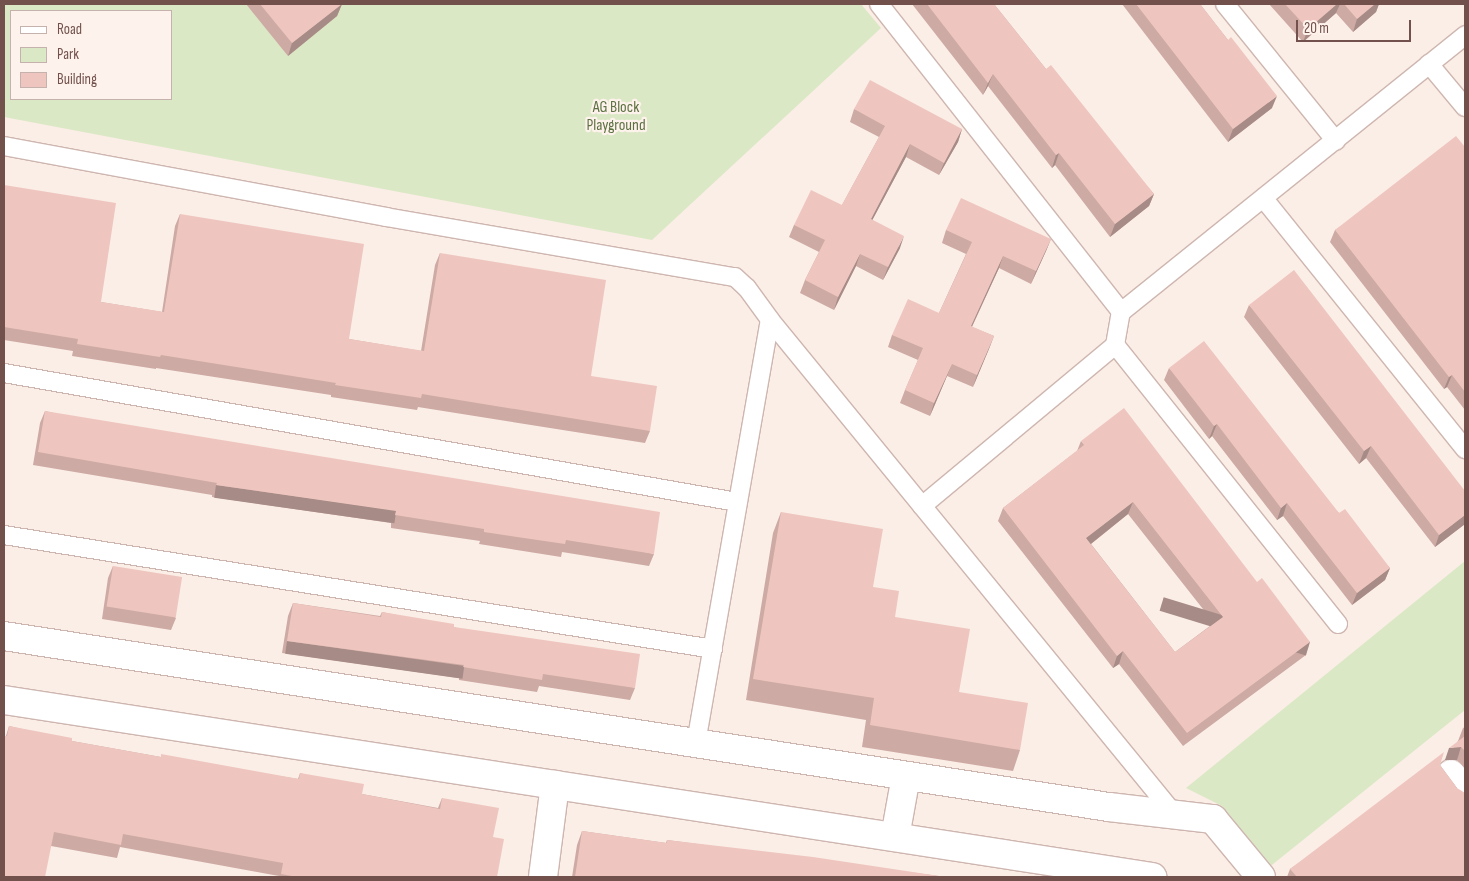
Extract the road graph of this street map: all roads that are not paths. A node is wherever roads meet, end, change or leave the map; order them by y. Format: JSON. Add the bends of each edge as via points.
{"nodes":[{"id":1,"x":879,"y":4,"type":"edge"},
{"id":2,"x":1225,"y":4,"type":"edge"},
{"id":3,"x":1465,"y":35,"type":"edge"},
{"id":4,"x":1429,"y":64,"type":"junction"},
{"id":5,"x":1465,"y":107,"type":"edge"},
{"id":6,"x":1336,"y":141,"type":"junction"},
{"id":7,"x":4,"y":146,"type":"edge"},
{"id":8,"x":1264,"y":199,"type":"junction"},
{"id":9,"x":1121,"y":312,"type":"junction"},
{"id":10,"x":770,"y":320,"type":"junction"},
{"id":11,"x":1115,"y":345,"type":"junction"},
{"id":12,"x":4,"y":373,"type":"edge"},
{"id":13,"x":1465,"y":449,"type":"edge"},
{"id":14,"x":737,"y":502,"type":"junction"},
{"id":15,"x":922,"y":506,"type":"junction"},
{"id":16,"x":4,"y":535,"type":"edge"},
{"id":17,"x":1338,"y":624,"type":"dead end"},
{"id":18,"x":4,"y":636,"type":"edge"},
{"id":19,"x":712,"y":649,"type":"junction"},
{"id":20,"x":4,"y":700,"type":"edge"},
{"id":21,"x":696,"y":744,"type":"junction"},
{"id":22,"x":906,"y":776,"type":"junction"},
{"id":23,"x":555,"y":785,"type":"junction"},
{"id":24,"x":1175,"y":814,"type":"junction"},
{"id":25,"x":895,"y":837,"type":"junction"},
{"id":26,"x":543,"y":877,"type":"edge"},
{"id":27,"x":1152,"y":877,"type":"edge"},
{"id":28,"x":1261,"y":877,"type":"edge"}],
"edges":[{"from":1,"to":9,"type":"lane"},
{"from":2,"to":6,"type":"lane"},
{"from":3,"to":4,"type":"lane"},
{"from":4,"to":5,"type":"lane"},
{"from":4,"to":6,"type":"lane"},
{"from":6,"to":8,"type":"lane"},
{"from":7,"to":10,"type":"lane","via":[[386,217],[735,277]]},
{"from":8,"to":9,"type":"lane"},
{"from":8,"to":13,"type":"lane"},
{"from":9,"to":11,"type":"lane"},
{"from":10,"to":14,"type":"lane"},
{"from":10,"to":15,"type":"lane"},
{"from":11,"to":15,"type":"lane"},
{"from":11,"to":17,"type":"lane"},
{"from":12,"to":14,"type":"lane"},
{"from":14,"to":19,"type":"lane"},
{"from":15,"to":24,"type":"lane"},
{"from":16,"to":19,"type":"lane"},
{"from":18,"to":21,"type":"main road"},
{"from":19,"to":21,"type":"lane"},
{"from":20,"to":23,"type":"main road"},
{"from":21,"to":22,"type":"main road"},
{"from":22,"to":24,"type":"main road"},
{"from":22,"to":25,"type":"main road"},
{"from":23,"to":25,"type":"main road"},
{"from":23,"to":26,"type":"main road"},
{"from":24,"to":28,"type":"main road","via":[[1213,819]]},
{"from":25,"to":27,"type":"main road"}]}
